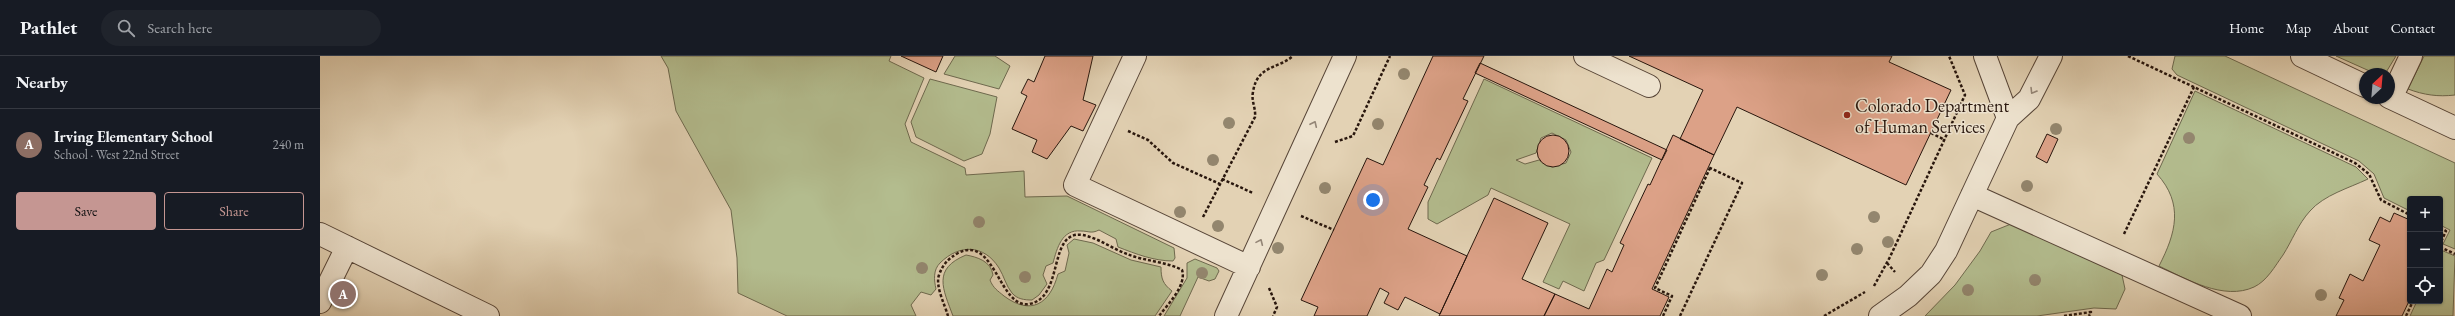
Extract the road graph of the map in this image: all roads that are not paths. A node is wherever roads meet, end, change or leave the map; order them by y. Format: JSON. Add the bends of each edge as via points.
{"nodes":[{"id":1,"x":1135,"y":56,"type":"edge"},
{"id":2,"x":1345,"y":56,"type":"edge"},
{"id":3,"x":1585,"y":56,"type":"edge"},
{"id":4,"x":1985,"y":56,"type":"edge"},
{"id":5,"x":2051,"y":56,"type":"edge"},
{"id":6,"x":2302,"y":56,"type":"edge"},
{"id":7,"x":2411,"y":56,"type":"edge"},
{"id":8,"x":2359,"y":83,"type":"edge"},
{"id":9,"x":1649,"y":86,"type":"dead end"},
{"id":10,"x":2395,"y":88,"type":"edge"},
{"id":11,"x":2395,"y":100,"type":"edge"},
{"id":12,"x":2008,"y":118,"type":"junction"},
{"id":13,"x":2455,"y":128,"type":"edge"},
{"id":14,"x":1972,"y":195,"type":"junction"},
{"id":15,"x":320,"y":234,"type":"edge"},
{"id":16,"x":347,"y":247,"type":"junction"},
{"id":17,"x":1249,"y":267,"type":"junction"},
{"id":18,"x":320,"y":302,"type":"edge"},
{"id":19,"x":488,"y":316,"type":"edge"},
{"id":20,"x":1226,"y":316,"type":"edge"},
{"id":21,"x":1880,"y":316,"type":"edge"},
{"id":22,"x":2240,"y":316,"type":"edge"}],
"edges":[{"from":1,"to":17,"type":"street","via":[[1075,185]]},
{"from":17,"to":2,"type":"street","one_way":true},
{"from":3,"to":9,"type":"street"},
{"from":4,"to":12,"type":"street"},
{"from":5,"to":12,"type":"street","one_way":true,"via":[[2029,99]]},
{"from":6,"to":8,"type":"street"},
{"from":7,"to":10,"type":"street"},
{"from":11,"to":13,"type":"street"},
{"from":12,"to":14,"type":"street"},
{"from":14,"to":21,"type":"street","via":[[1946,251],[1931,274],[1908,296]]},
{"from":14,"to":22,"type":"street"},
{"from":15,"to":16,"type":"street"},
{"from":16,"to":18,"type":"street"},
{"from":16,"to":19,"type":"street"},
{"from":17,"to":20,"type":"street"}]}
